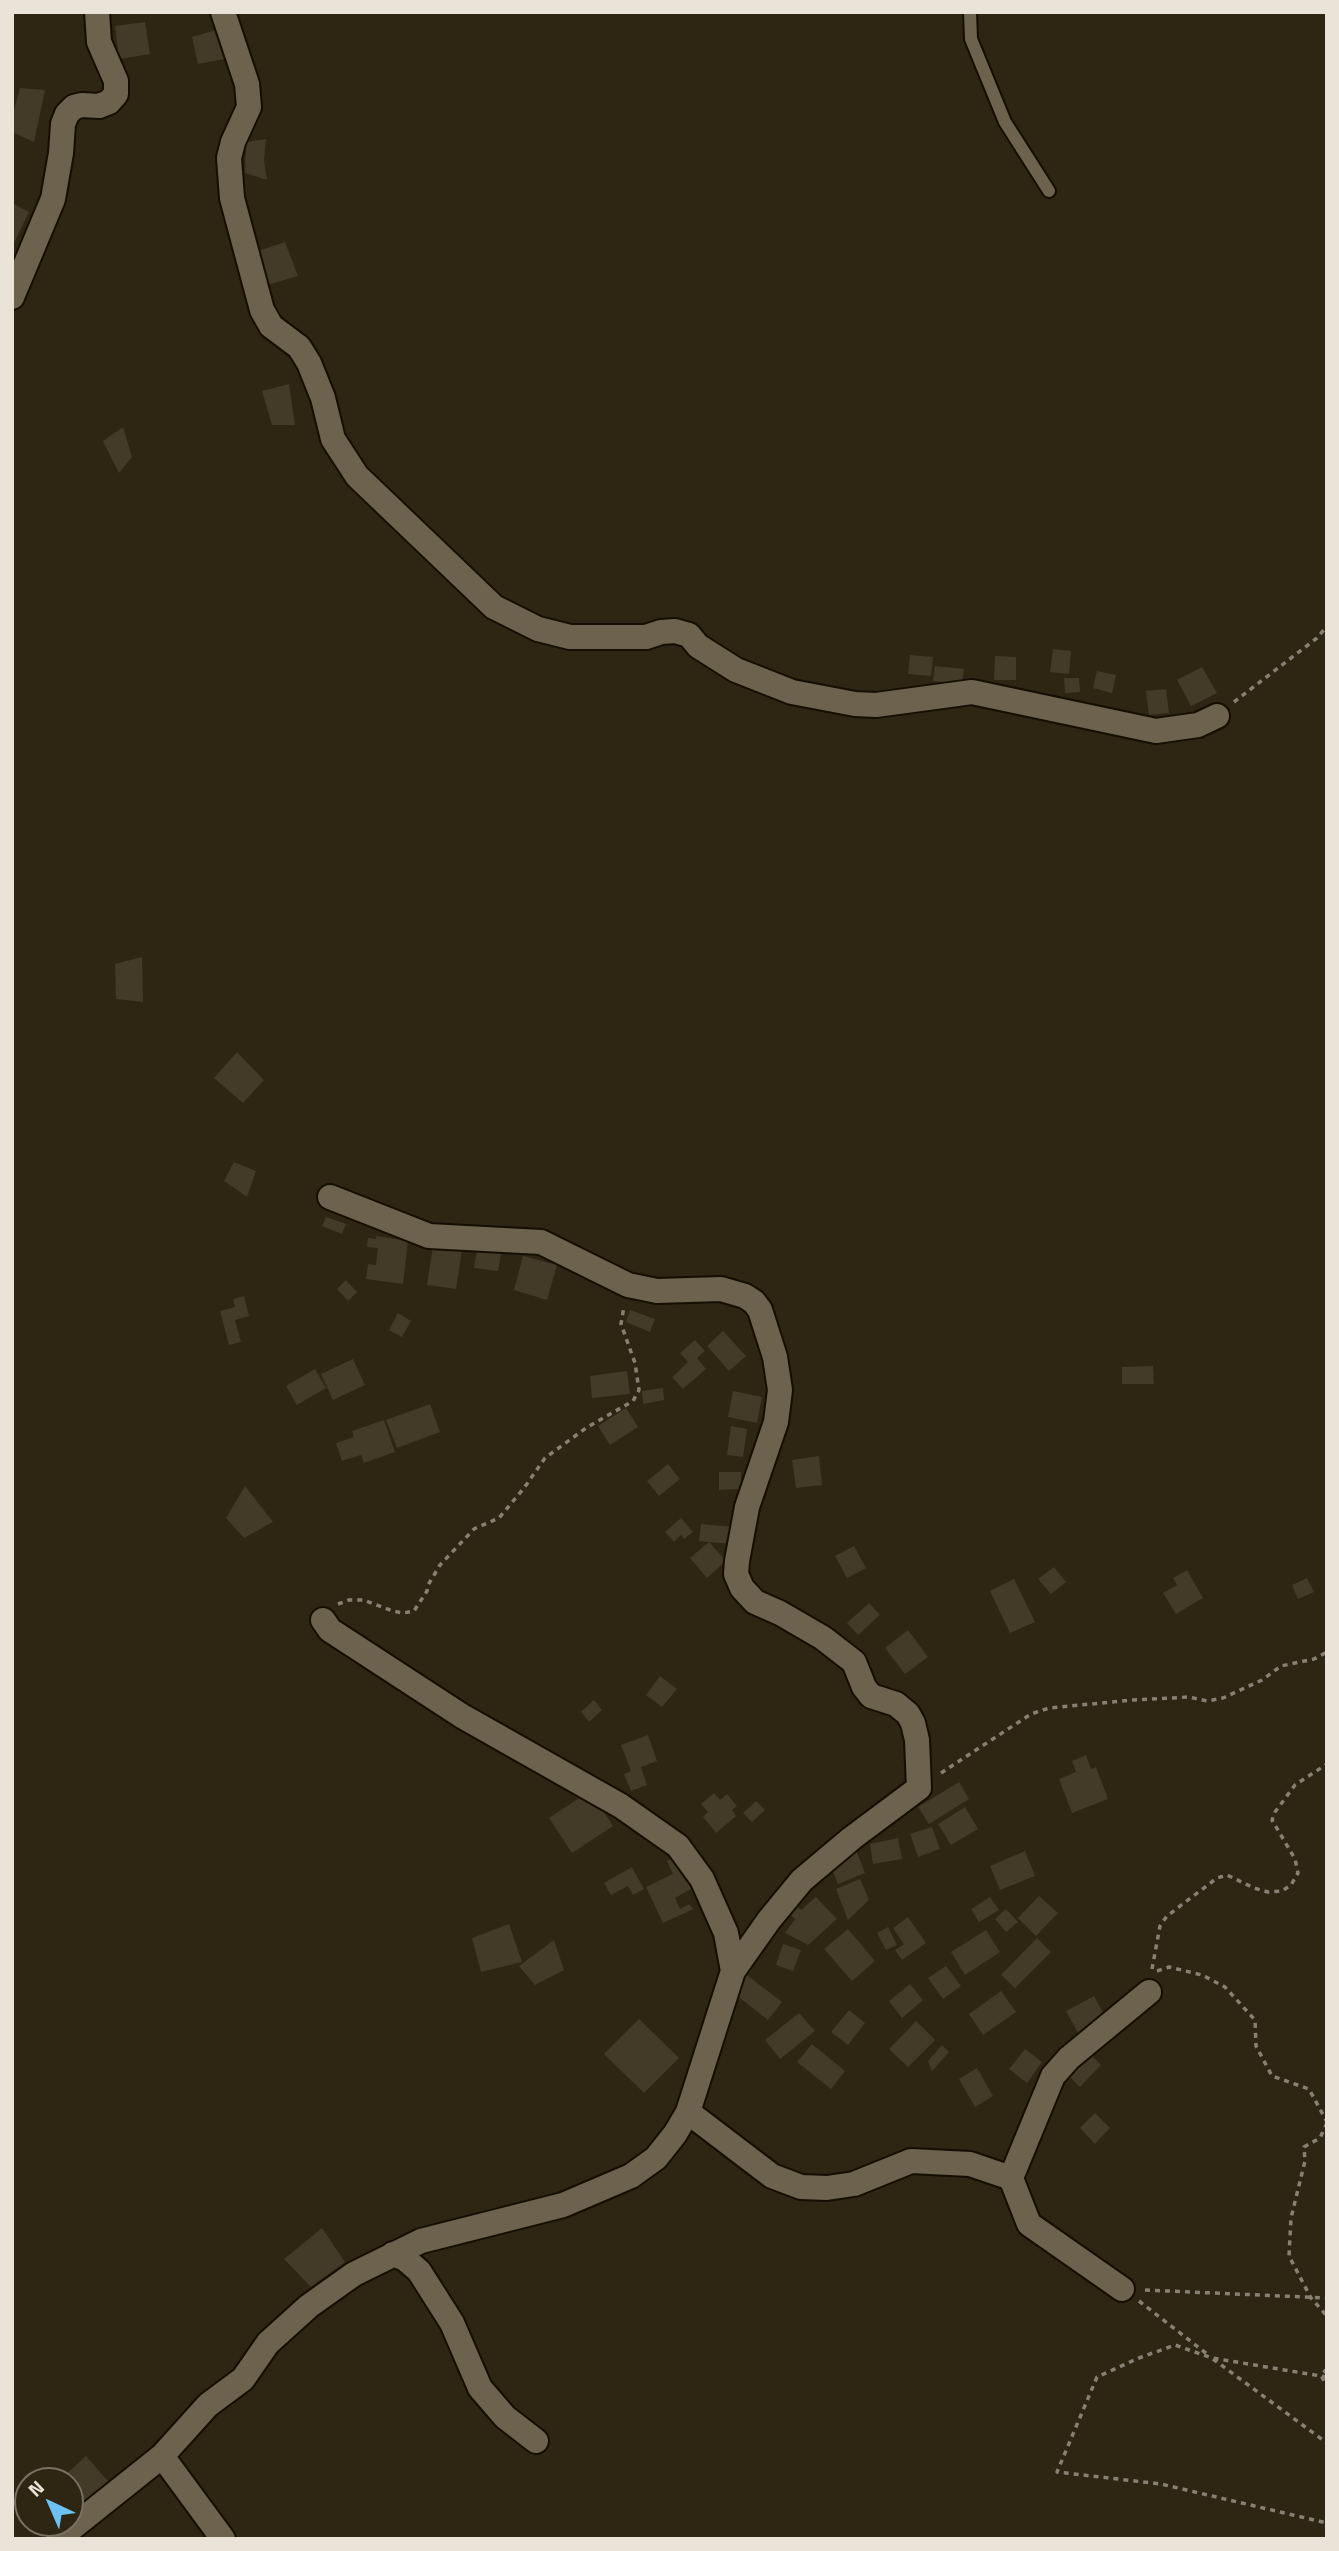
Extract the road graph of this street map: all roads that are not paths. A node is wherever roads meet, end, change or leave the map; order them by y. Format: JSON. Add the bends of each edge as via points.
{"nodes":[{"id":1,"x":97,"y":12,"type":"edge"},
{"id":2,"x":223,"y":12,"type":"edge"},
{"id":3,"x":970,"y":12,"type":"edge"},
{"id":4,"x":1049,"y":191,"type":"dead end"},
{"id":5,"x":12,"y":297,"type":"edge"},
{"id":6,"x":1217,"y":716,"type":"road end"},
{"id":7,"x":330,"y":1197,"type":"dead end"},
{"id":8,"x":323,"y":1620,"type":"road end"},
{"id":9,"x":733,"y":1971,"type":"junction"},
{"id":10,"x":1150,"y":1982,"type":"road end"},
{"id":11,"x":688,"y":2112,"type":"junction"},
{"id":12,"x":1011,"y":2178,"type":"junction"},
{"id":13,"x":393,"y":2254,"type":"junction"},
{"id":14,"x":1122,"y":2289,"type":"road end"},
{"id":15,"x":536,"y":2441,"type":"dead end"},
{"id":16,"x":162,"y":2456,"type":"junction"},
{"id":17,"x":58,"y":2539,"type":"edge"},
{"id":18,"x":223,"y":2539,"type":"edge"}],
"edges":[{"from":1,"to":5,"type":"street","via":[[99,42],[116,81],[116,94],[109,102],[74,107],[67,114],[53,199]]},
{"from":2,"to":6,"type":"street","via":[[247,84],[249,107],[229,158],[232,198],[262,310],[271,326],[299,347],[309,363],[333,439],[357,476],[494,607],[538,629],[570,636],[646,637],[675,631],[689,635],[736,670],[792,692],[855,704],[972,692],[1156,731]]},
{"from":3,"to":4,"type":"lane","via":[[971,39],[1005,122]]},
{"from":7,"to":9,"type":"street","via":[[429,1236],[541,1242],[628,1285],[657,1291],[721,1289],[745,1296],[760,1310],[780,1390],[776,1422],[747,1507],[736,1574],[755,1602],[823,1638],[854,1662],[871,1696],[896,1704],[908,1714],[917,1740],[919,1788],[802,1880]]},
{"from":8,"to":9,"type":"street","via":[[330,1630],[462,1716],[621,1806],[678,1846],[702,1880],[726,1933]]},
{"from":9,"to":11,"type":"street"},
{"from":10,"to":12,"type":"street","via":[[1053,2076]]},
{"from":11,"to":12,"type":"street","via":[[772,2176],[801,2187],[855,2184],[911,2161],[970,2164]]},
{"from":11,"to":13,"type":"street","via":[[656,2158],[631,2176],[563,2205],[421,2241]]},
{"from":12,"to":14,"type":"street","via":[[1029,2224]]},
{"from":13,"to":15,"type":"street","via":[[419,2271],[452,2323],[480,2388],[505,2417]]},
{"from":13,"to":16,"type":"street","via":[[354,2274],[309,2306],[268,2343],[243,2379],[208,2405]]},
{"from":16,"to":17,"type":"street"},
{"from":16,"to":18,"type":"street"}]}
